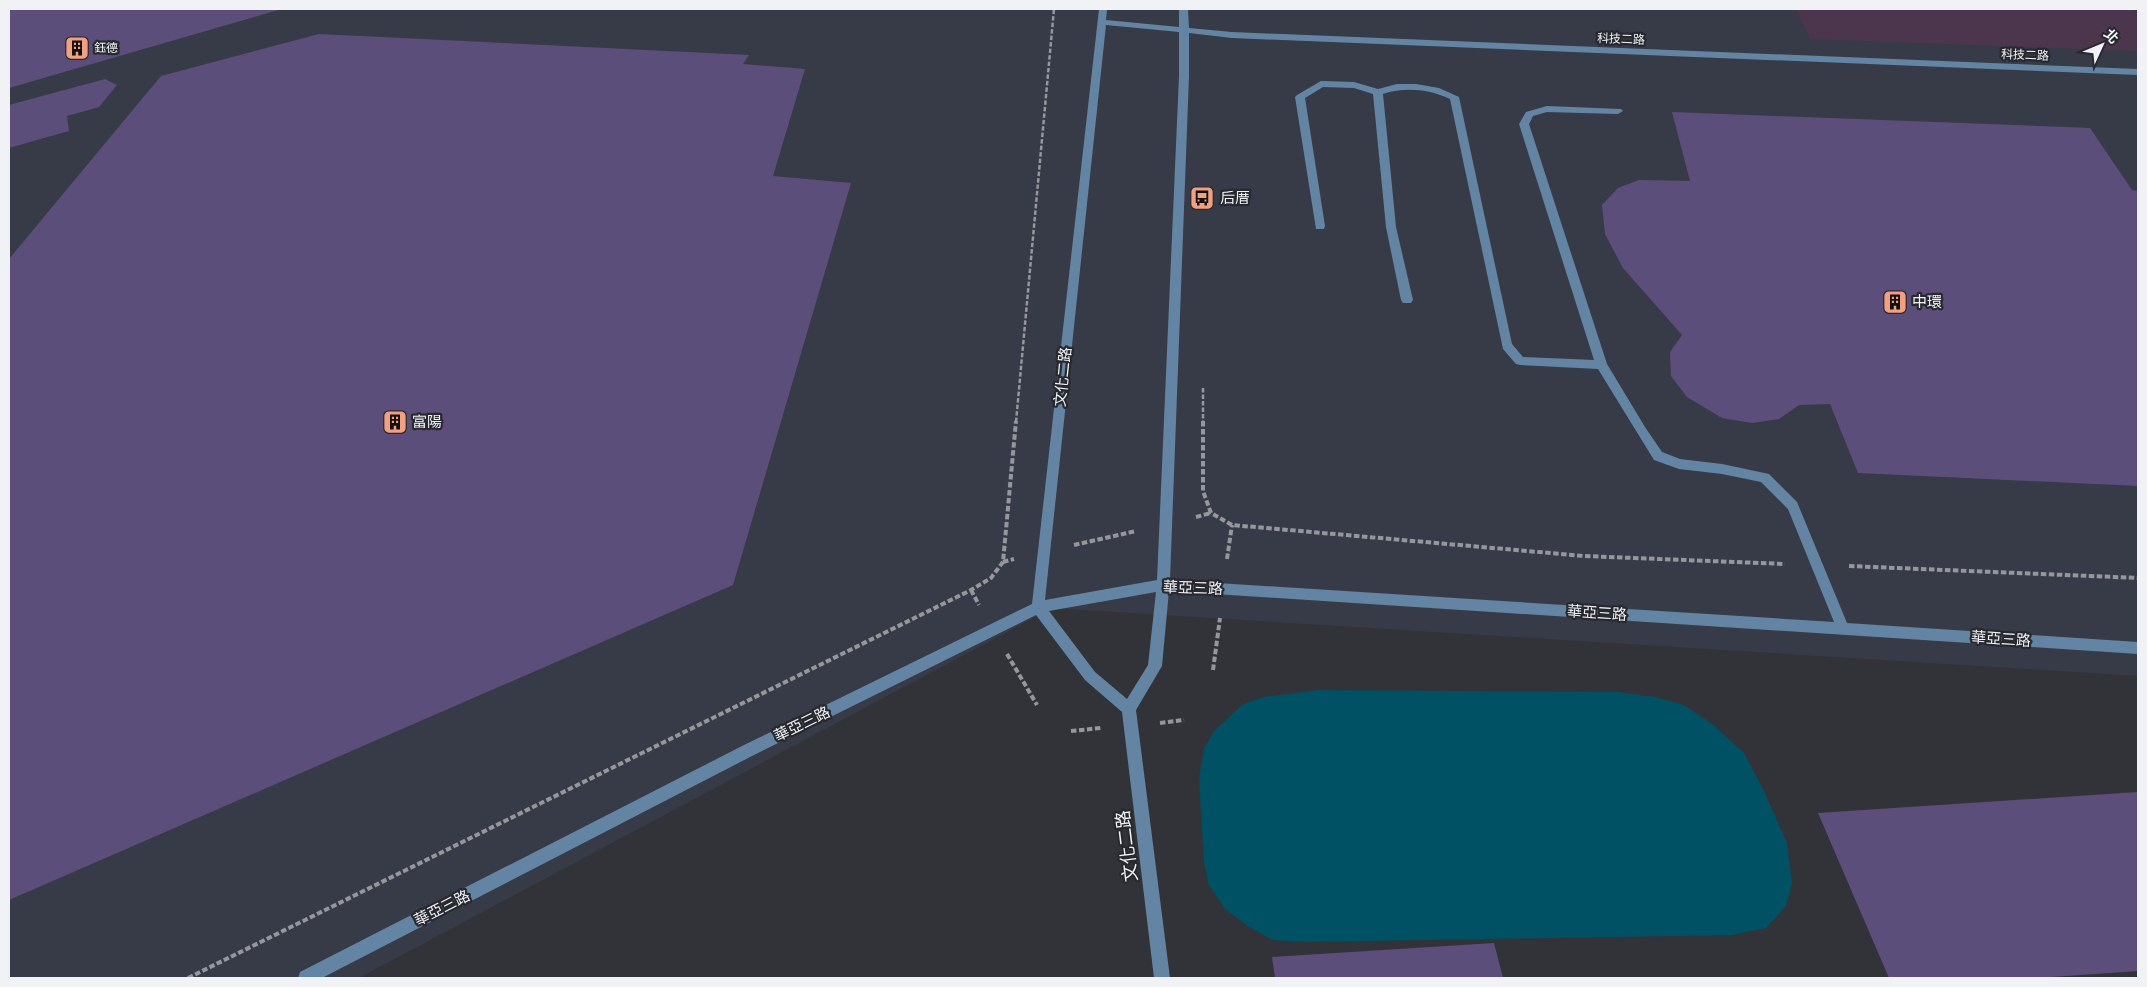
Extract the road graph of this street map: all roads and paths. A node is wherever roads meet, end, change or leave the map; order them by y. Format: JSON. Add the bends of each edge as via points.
{"nodes":[{"id":1,"x":1054,"y":9,"type":"edge"},
{"id":2,"x":1103,"y":9,"type":"edge"},
{"id":3,"x":1184,"y":9,"type":"edge"},
{"id":4,"x":1103,"y":22,"type":"junction"},
{"id":5,"x":1185,"y":32,"type":"junction"},
{"id":6,"x":2138,"y":72,"type":"edge"},
{"id":7,"x":1378,"y":92,"type":"junction"},
{"id":8,"x":1618,"y":111,"type":"dead end"},
{"id":9,"x":1320,"y":226,"type":"dead end"},
{"id":10,"x":1407,"y":300,"type":"dead end"},
{"id":11,"x":1601,"y":365,"type":"junction"},
{"id":12,"x":1211,"y":513,"type":"dead end"},
{"id":13,"x":1166,"y":524,"type":"junction"},
{"id":14,"x":1043,"y":553,"type":"junction"},
{"id":15,"x":1003,"y":562,"type":"junction"},
{"id":16,"x":1163,"y":585,"type":"junction"},
{"id":17,"x":1038,"y":607,"type":"junction"},
{"id":18,"x":1843,"y":629,"type":"junction"},
{"id":19,"x":2138,"y":648,"type":"edge"},
{"id":20,"x":1129,"y":709,"type":"junction"},
{"id":21,"x":188,"y":978,"type":"edge"},
{"id":22,"x":306,"y":978,"type":"edge"},
{"id":23,"x":1162,"y":978,"type":"edge"}],
"edges":[{"from":1,"to":15,"type":"path"},
{"from":2,"to":4,"type":"street","name":"文化二路"},
{"from":3,"to":5,"type":"street"},
{"from":4,"to":5,"type":"street","name":"科技二路"},
{"from":4,"to":14,"type":"street","name":"文化二路"},
{"from":5,"to":6,"type":"street","name":"科技二路"},
{"from":5,"to":13,"type":"street"},
{"from":7,"to":9,"type":"street","via":[[1354,85],[1321,84],[1300,97]]},
{"from":7,"to":10,"type":"street","via":[[1392,227]]},
{"from":7,"to":11,"type":"street","via":[[1395,86],[1440,90],[1454,97],[1507,346],[1520,361]]},
{"from":8,"to":11,"type":"street","via":[[1547,109],[1529,114],[1524,124]]},
{"from":11,"to":18,"type":"street","via":[[1658,456],[1679,464],[1765,478],[1793,506]]},
{"from":12,"to":13,"type":"path"},
{"from":13,"to":14,"type":"path"},
{"from":13,"to":16,"type":"street"},
{"from":14,"to":15,"type":"path"},
{"from":14,"to":17,"type":"street","name":"文化二路"},
{"from":15,"to":21,"type":"path","via":[[991,578],[971,590]]},
{"from":16,"to":17,"type":"street","name":"華亞三路"},
{"from":16,"to":18,"type":"street","name":"華亞三路"},
{"from":16,"to":20,"type":"street","via":[[1154,666]]},
{"from":17,"to":20,"type":"street","via":[[1090,676]]},
{"from":17,"to":22,"type":"street","name":"華亞三路","via":[[738,756]]},
{"from":18,"to":19,"type":"street","name":"華亞三路"},
{"from":20,"to":23,"type":"street","name":"文化二路"}]}
